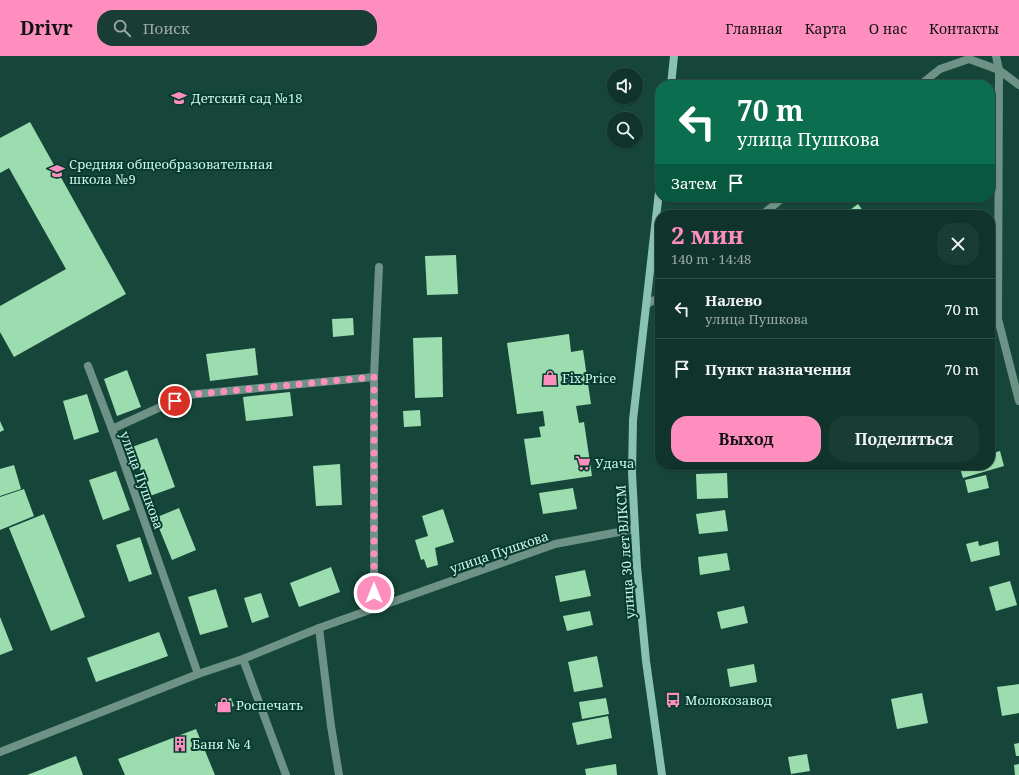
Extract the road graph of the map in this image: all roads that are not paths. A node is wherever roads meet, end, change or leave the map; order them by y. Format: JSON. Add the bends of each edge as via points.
{"nodes":[{"id":1,"x":674,"y":56,"type":"edge"},
{"id":2,"x":996,"y":56,"type":"edge"},
{"id":3,"x":999,"y":70,"type":"junction"},
{"id":4,"x":672,"y":80,"type":"edge"},
{"id":5,"x":926,"y":80,"type":"edge"},
{"id":6,"x":1019,"y":85,"type":"edge"},
{"id":7,"x":778,"y":202,"type":"edge"},
{"id":8,"x":768,"y":210,"type":"edge"},
{"id":9,"x":655,"y":230,"type":"edge"},
{"id":10,"x":379,"y":267,"type":"dead end"},
{"id":11,"x":655,"y":300,"type":"edge"},
{"id":12,"x":647,"y":304,"type":"junction"},
{"id":13,"x":88,"y":366,"type":"dead end"},
{"id":14,"x":374,"y":377,"type":"junction"},
{"id":15,"x":1019,"y":401,"type":"edge"},
{"id":16,"x":112,"y":429,"type":"junction"},
{"id":17,"x":635,"y":529,"type":"junction"},
{"id":18,"x":374,"y":609,"type":"junction"},
{"id":19,"x":319,"y":628,"type":"junction"},
{"id":20,"x":243,"y":659,"type":"junction"},
{"id":21,"x":198,"y":674,"type":"junction"},
{"id":22,"x":0,"y":752,"type":"edge"},
{"id":23,"x":286,"y":775,"type":"edge"},
{"id":24,"x":339,"y":775,"type":"edge"},
{"id":25,"x":662,"y":775,"type":"edge"}],
"edges":[{"from":1,"to":4,"type":"main road"},
{"from":2,"to":3,"type":"street"},
{"from":3,"to":5,"type":"street","via":[[969,59],[940,69]]},
{"from":3,"to":6,"type":"street"},
{"from":3,"to":15,"type":"street","via":[[998,319]]},
{"from":7,"to":8,"type":"street"},
{"from":9,"to":12,"type":"main road","name":"улица 30 лет ВЛКСМ"},
{"from":10,"to":14,"type":"street"},
{"from":11,"to":12,"type":"street"},
{"from":12,"to":17,"type":"main road","name":"улица 30 лет ВЛКСМ","via":[[633,420]]},
{"from":13,"to":16,"type":"street"},
{"from":14,"to":16,"type":"street","name":"улица Пушкова","via":[[187,395]]},
{"from":14,"to":18,"type":"street"},
{"from":16,"to":21,"type":"street","name":"улица Пушкова"},
{"from":17,"to":18,"type":"street","name":"улица Пушкова","via":[[555,544]]},
{"from":17,"to":25,"type":"main road","name":"улица 30 лет ВЛКСМ","via":[[646,661]]},
{"from":18,"to":19,"type":"street","name":"улица Пушкова"},
{"from":19,"to":20,"type":"street","name":"улица Пушкова"},
{"from":19,"to":24,"type":"street"},
{"from":20,"to":21,"type":"street","name":"улица Пушкова"},
{"from":20,"to":23,"type":"street"},
{"from":21,"to":22,"type":"street","name":"улица Пушкова"}]}
